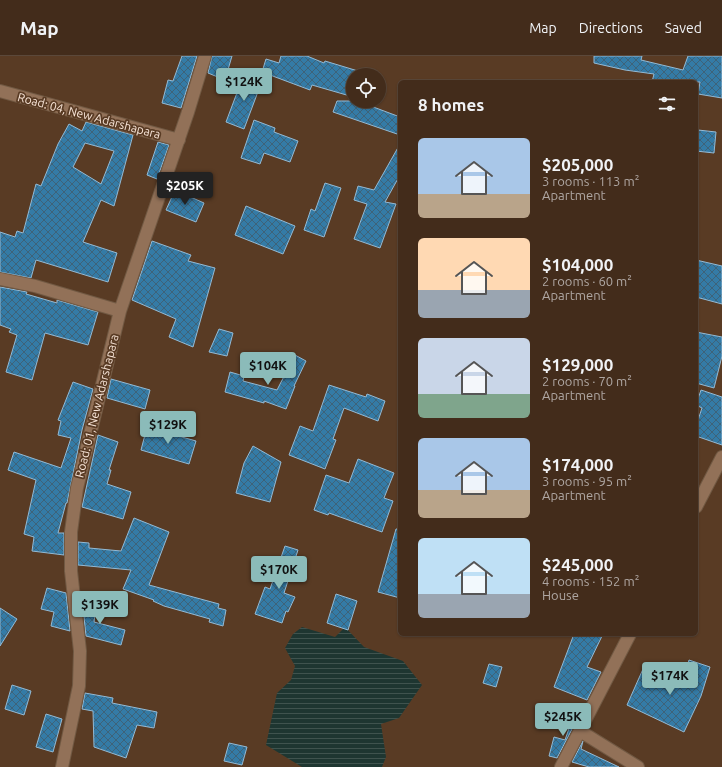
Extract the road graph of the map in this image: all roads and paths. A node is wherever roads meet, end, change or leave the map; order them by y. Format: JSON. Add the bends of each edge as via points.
{"nodes":[{"id":1,"x":205,"y":56,"type":"edge"},
{"id":2,"x":0,"y":91,"type":"edge"},
{"id":3,"x":179,"y":140,"type":"junction"},
{"id":4,"x":0,"y":279,"type":"edge"},
{"id":5,"x":120,"y":311,"type":"junction"},
{"id":6,"x":722,"y":457,"type":"edge"},
{"id":7,"x":698,"y":503,"type":"edge"},
{"id":8,"x":629,"y":636,"type":"edge"},
{"id":9,"x":580,"y":731,"type":"junction"},
{"id":10,"x":62,"y":767,"type":"edge"},
{"id":11,"x":562,"y":767,"type":"edge"},
{"id":12,"x":638,"y":767,"type":"edge"}],
"edges":[{"from":1,"to":3,"type":"street","name":"Road: 01, New Adarshapara"},
{"from":2,"to":3,"type":"street","name":"Road: 04, New Adarshapara"},
{"from":3,"to":5,"type":"street","name":"Road: 01, New Adarshapara"},
{"from":4,"to":5,"type":"street","via":[[35,286]]},
{"from":5,"to":10,"type":"street","name":"Road: 01, New Adarshapara","via":[[77,488],[70,532],[71,571],[80,651],[79,686]]},
{"from":6,"to":7,"type":"street"},
{"from":8,"to":9,"type":"street"},
{"from":9,"to":11,"type":"street"},
{"from":9,"to":12,"type":"street"}]}
